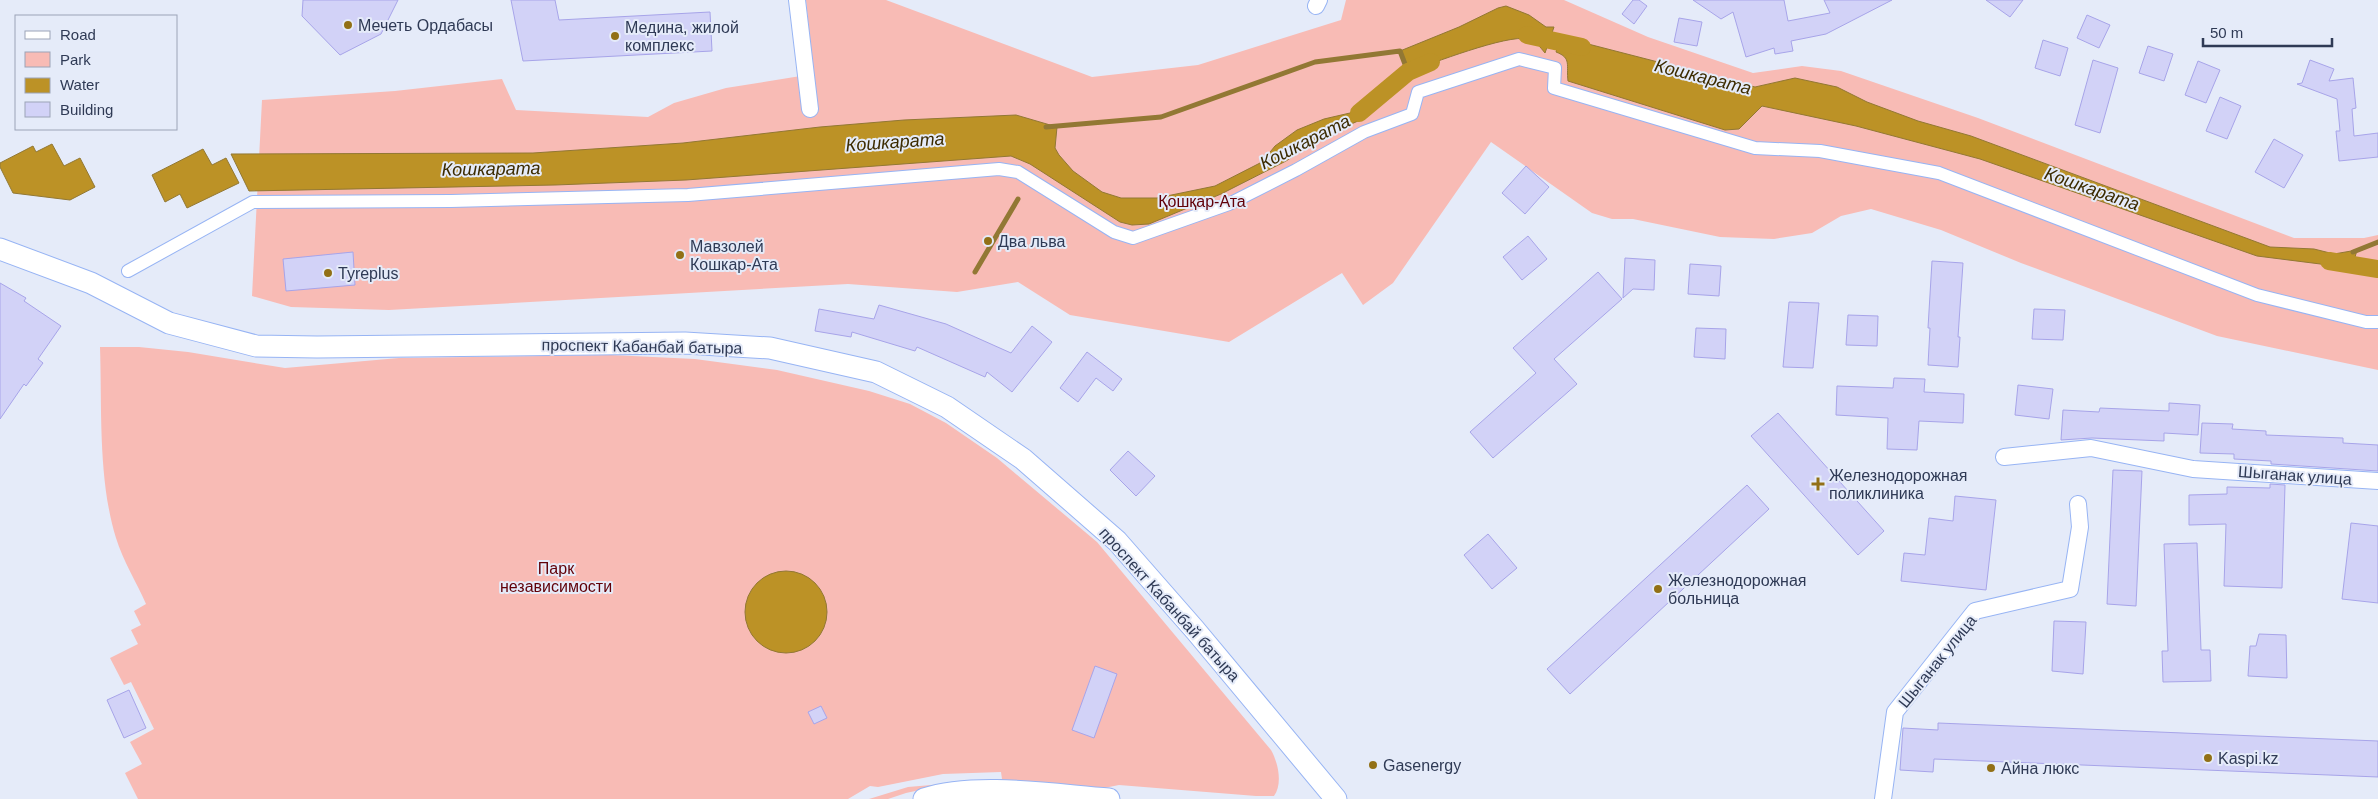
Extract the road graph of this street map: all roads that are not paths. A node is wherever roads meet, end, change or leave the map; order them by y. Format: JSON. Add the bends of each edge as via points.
{"nodes":[{"id":1,"x":796,"y":0,"type":"edge"},
{"id":2,"x":810,"y":109,"type":"dead end"},
{"id":3,"x":0,"y":249,"type":"edge"},
{"id":4,"x":128,"y":272,"type":"dead end"},
{"id":5,"x":2378,"y":322,"type":"edge"},
{"id":6,"x":2004,"y":457,"type":"dead end"},
{"id":7,"x":2378,"y":481,"type":"edge"},
{"id":8,"x":2078,"y":504,"type":"dead end"},
{"id":9,"x":924,"y":799,"type":"edge"},
{"id":10,"x":1108,"y":799,"type":"edge"},
{"id":11,"x":1336,"y":799,"type":"edge"},
{"id":12,"x":1883,"y":799,"type":"edge"}],
"edges":[{"from":1,"to":2,"type":"street"},
{"from":3,"to":11,"type":"street","name":"проспект Кабанбай батыра","via":[[91,283],[169,323],[256,346],[685,343],[770,348],[876,372],[947,407],[1023,458],[1117,541]]},
{"from":4,"to":5,"type":"street","via":[[253,202],[688,195],[998,169],[1018,172],[1114,232],[1133,238],[1229,204],[1364,132],[1412,114],[1418,92],[1519,59],[1555,68],[1554,88],[1755,148],[1820,151],[1938,173],[2257,295],[2366,322]]},
{"from":6,"to":7,"type":"street","name":"Шыганак улица","via":[[2091,448],[2193,468]]},
{"from":8,"to":12,"type":"street","name":"Шыганак улица","via":[[2080,527],[2070,589],[1975,612],[1895,712]]},
{"from":9,"to":10,"type":"street","via":[[938,794],[996,791]]}]}
